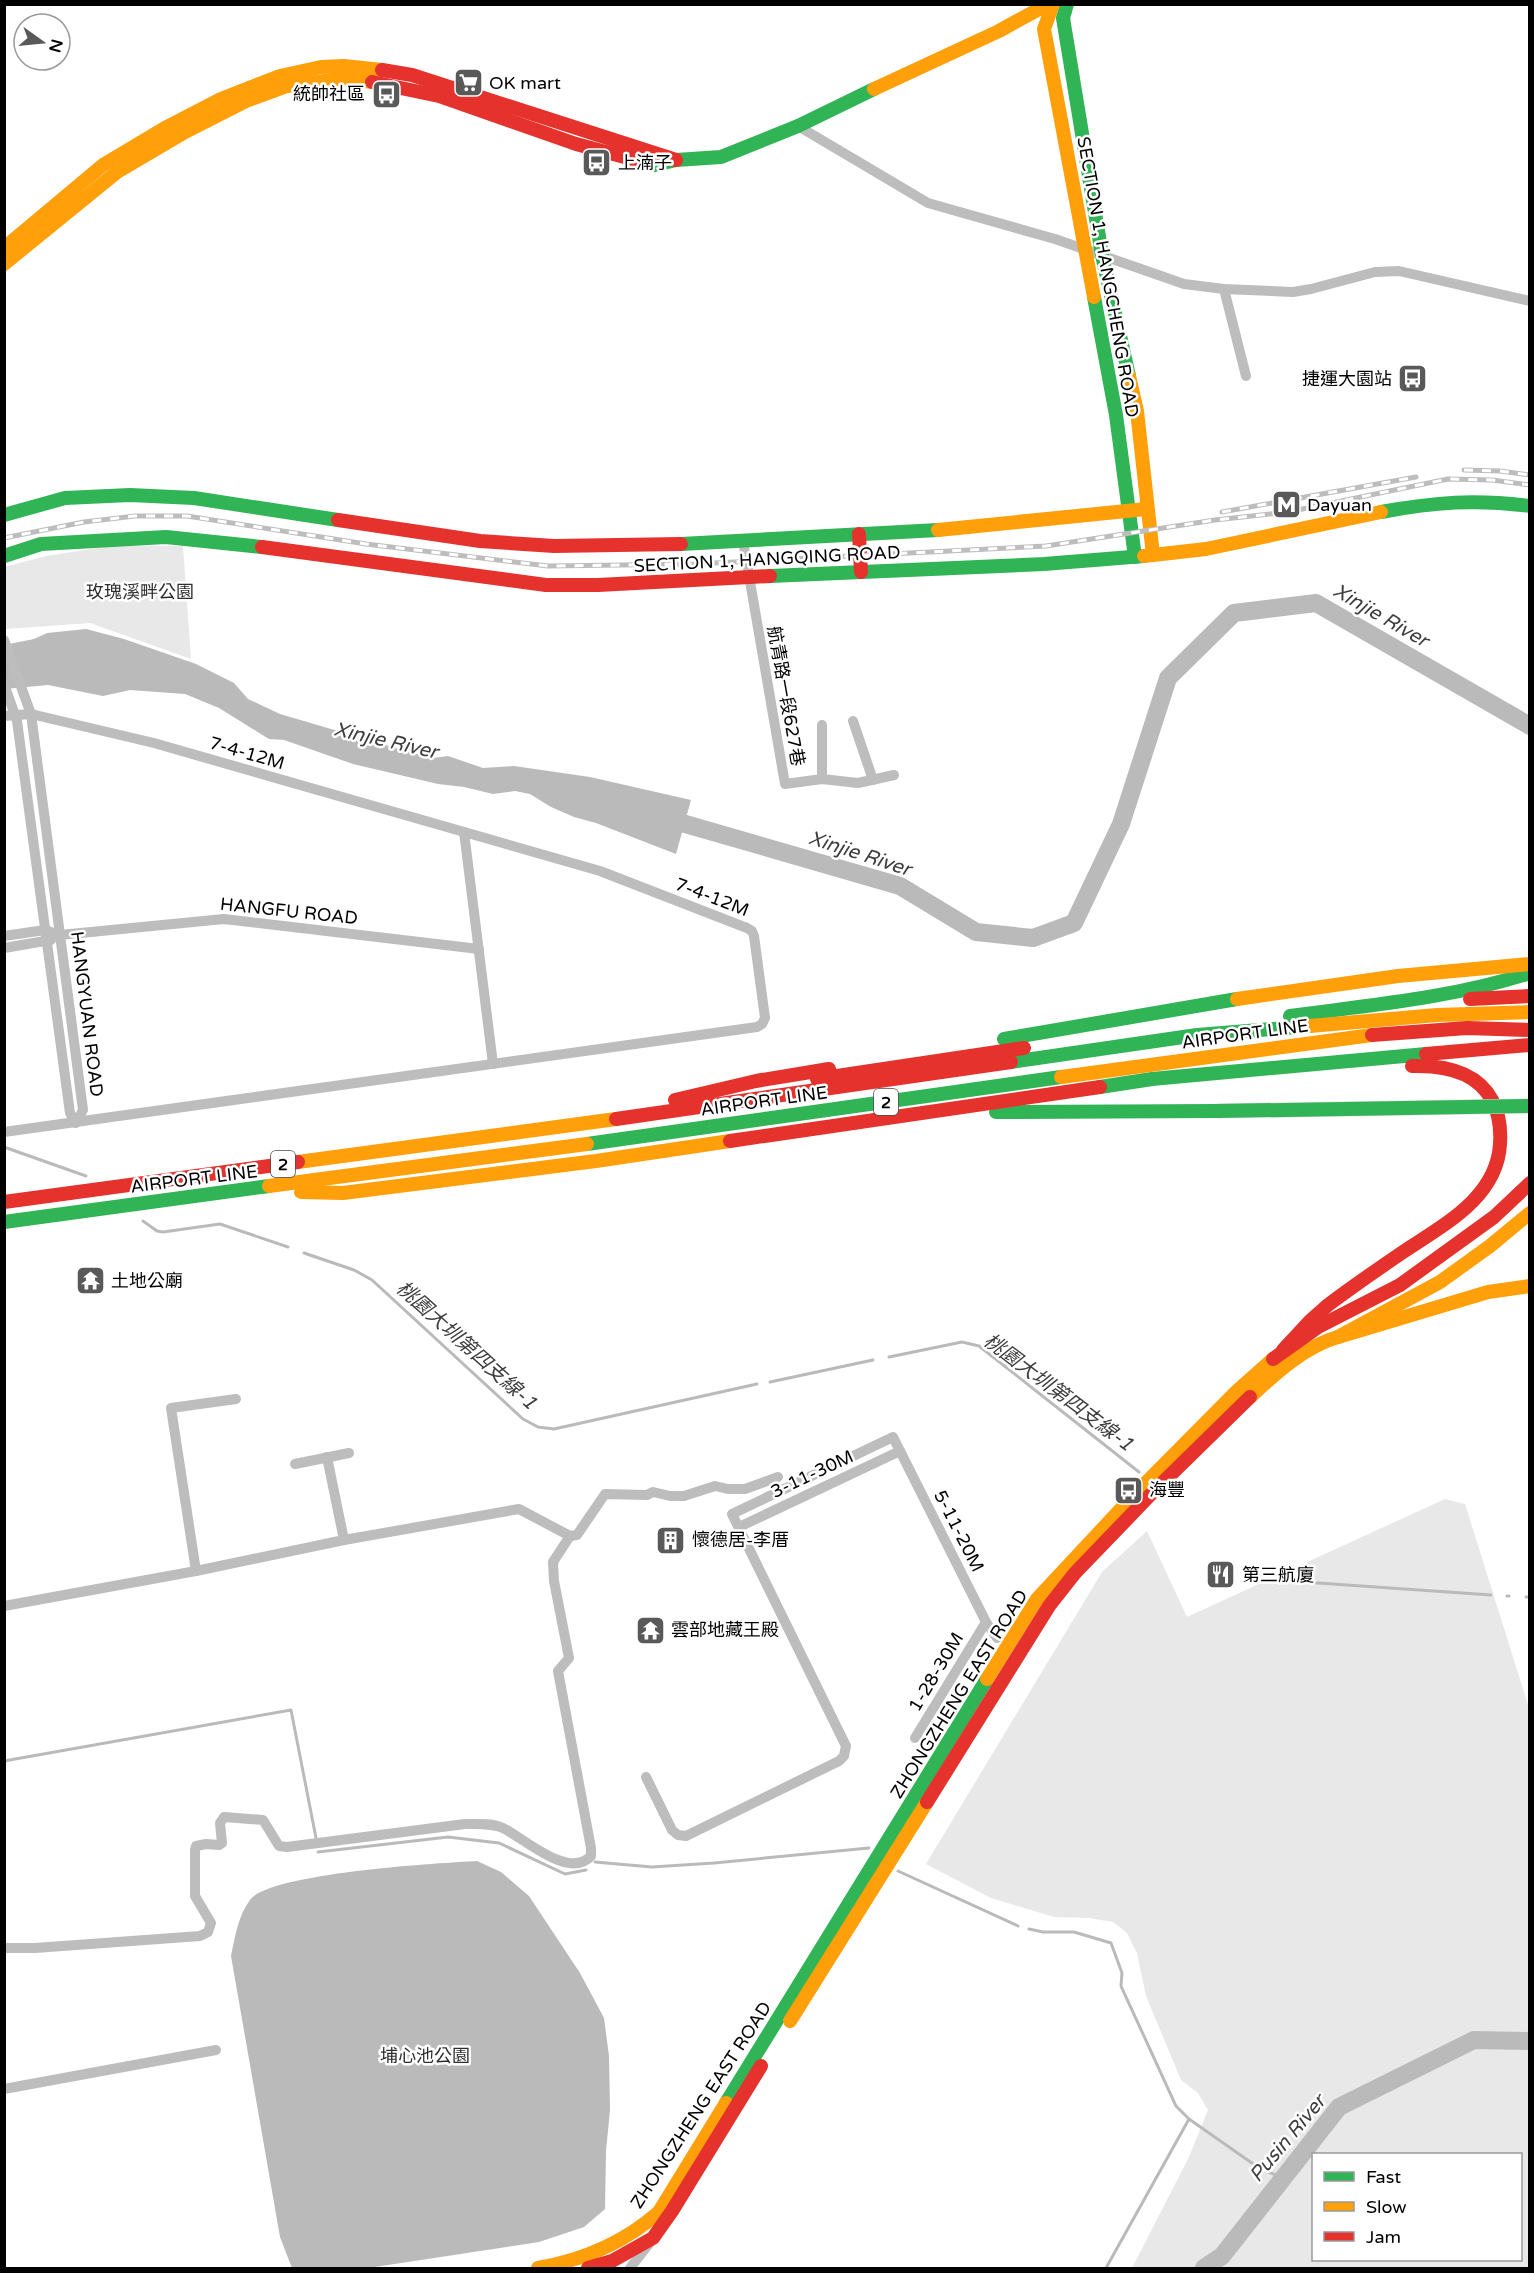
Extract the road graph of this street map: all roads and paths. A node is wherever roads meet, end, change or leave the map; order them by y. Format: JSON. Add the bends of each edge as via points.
{"nodes":[{"id":1,"x":1048,"y":4,"type":"edge"},
{"id":2,"x":1053,"y":4,"type":"edge"},
{"id":3,"x":1066,"y":4,"type":"edge"},
{"id":4,"x":798,"y":126,"type":"junction"},
{"id":5,"x":676,"y":160,"type":"junction"},
{"id":6,"x":4,"y":248,"type":"edge"},
{"id":7,"x":1086,"y":250,"type":"junction"},
{"id":8,"x":1102,"y":255,"type":"junction"},
{"id":9,"x":4,"y":264,"type":"edge"},
{"id":10,"x":1224,"y":290,"type":"junction"},
{"id":11,"x":1530,"y":301,"type":"edge"},
{"id":12,"x":1246,"y":376,"type":"dead end"},
{"id":13,"x":1530,"y":506,"type":"edge"},
{"id":14,"x":1146,"y":509,"type":"junction"},
{"id":15,"x":1129,"y":511,"type":"junction"},
{"id":16,"x":4,"y":515,"type":"edge"},
{"id":17,"x":859,"y":534,"type":"junction"},
{"id":18,"x":743,"y":541,"type":"junction"},
{"id":19,"x":4,"y":555,"type":"edge"},
{"id":20,"x":1153,"y":555,"type":"junction"},
{"id":21,"x":1135,"y":557,"type":"junction"},
{"id":22,"x":861,"y":572,"type":"junction"},
{"id":23,"x":748,"y":578,"type":"junction"},
{"id":24,"x":4,"y":640,"type":"edge"},
{"id":25,"x":4,"y":684,"type":"edge"},
{"id":26,"x":31,"y":714,"type":"junction"},
{"id":27,"x":10,"y":716,"type":"edge"},
{"id":28,"x":853,"y":721,"type":"dead end"},
{"id":29,"x":822,"y":725,"type":"dead end"},
{"id":30,"x":894,"y":775,"type":"dead end"},
{"id":31,"x":822,"y":779,"type":"junction"},
{"id":32,"x":873,"y":780,"type":"junction"},
{"id":33,"x":464,"y":832,"type":"junction"},
{"id":34,"x":45,"y":930,"type":"junction"},
{"id":35,"x":60,"y":935,"type":"junction"},
{"id":36,"x":4,"y":936,"type":"edge"},
{"id":37,"x":47,"y":942,"type":"junction"},
{"id":38,"x":4,"y":948,"type":"edge"},
{"id":39,"x":479,"y":949,"type":"junction"},
{"id":40,"x":1530,"y":964,"type":"edge"},
{"id":41,"x":1530,"y":973,"type":"edge"},
{"id":42,"x":1530,"y":996,"type":"edge"},
{"id":43,"x":1390,"y":1002,"type":"junction"},
{"id":44,"x":1530,"y":1012,"type":"edge"},
{"id":45,"x":1530,"y":1030,"type":"edge"},
{"id":46,"x":1530,"y":1045,"type":"edge"},
{"id":47,"x":493,"y":1064,"type":"junction"},
{"id":48,"x":1263,"y":1071,"type":"junction"},
{"id":49,"x":675,"y":1100,"type":"junction"},
{"id":50,"x":1530,"y":1106,"type":"edge"},
{"id":51,"x":956,"y":1109,"type":"junction"},
{"id":52,"x":76,"y":1122,"type":"junction"},
{"id":53,"x":562,"y":1126,"type":"junction"},
{"id":54,"x":4,"y":1132,"type":"edge"},
{"id":55,"x":1530,"y":1183,"type":"edge"},
{"id":56,"x":245,"y":1191,"type":"junction"},
{"id":57,"x":4,"y":1202,"type":"edge"},
{"id":58,"x":1530,"y":1213,"type":"edge"},
{"id":59,"x":4,"y":1222,"type":"edge"},
{"id":60,"x":1530,"y":1286,"type":"edge"},
{"id":61,"x":1338,"y":1337,"type":"junction"},
{"id":62,"x":1282,"y":1350,"type":"junction"},
{"id":63,"x":236,"y":1399,"type":"dead end"},
{"id":64,"x":893,"y":1437,"type":"joint"},
{"id":65,"x":900,"y":1451,"type":"junction"},
{"id":66,"x":349,"y":1453,"type":"dead end"},
{"id":67,"x":327,"y":1457,"type":"junction"},
{"id":68,"x":296,"y":1464,"type":"dead end"},
{"id":69,"x":778,"y":1477,"type":"dead end"},
{"id":70,"x":739,"y":1527,"type":"junction"},
{"id":71,"x":570,"y":1536,"type":"junction"},
{"id":72,"x":344,"y":1540,"type":"junction"},
{"id":73,"x":196,"y":1571,"type":"junction"},
{"id":74,"x":4,"y":1606,"type":"edge"},
{"id":75,"x":986,"y":1622,"type":"junction"},
{"id":76,"x":997,"y":1638,"type":"dead end"},
{"id":77,"x":915,"y":1738,"type":"dead end"},
{"id":78,"x":646,"y":1776,"type":"dead end"},
{"id":79,"x":4,"y":1948,"type":"edge"},
{"id":80,"x":216,"y":2050,"type":"dead end"},
{"id":81,"x":4,"y":2089,"type":"edge"},
{"id":82,"x":659,"y":2212,"type":"junction"},
{"id":83,"x":653,"y":2238,"type":"junction"},
{"id":84,"x":538,"y":2268,"type":"edge"},
{"id":85,"x":588,"y":2268,"type":"edge"},
{"id":86,"x":630,"y":2268,"type":"edge"}],
"edges":[{"from":1,"to":4,"type":"main road"},
{"from":2,"to":7,"type":"main road","name":"SECTION 1, HANGCHENG ROAD","via":[[1044,29]]},
{"from":3,"to":8,"type":"main road","name":"SECTION 1, HANGCHENG ROAD","via":[[1063,18]]},
{"from":4,"to":5,"type":"main road","via":[[721,157]]},
{"from":4,"to":7,"type":"street","via":[[928,203]]},
{"from":5,"to":6,"type":"main road","via":[[412,75],[323,67],[251,85],[123,152]]},
{"from":5,"to":9,"type":"main road","via":[[655,165],[576,144],[405,88],[347,78],[315,81],[255,98],[185,132],[117,172]]},
{"from":7,"to":8,"type":"street"},
{"from":7,"to":15,"type":"main road","name":"SECTION 1, HANGCHENG ROAD"},
{"from":8,"to":10,"type":"street","via":[[1184,284]]},
{"from":8,"to":14,"type":"main road","name":"SECTION 1, HANGCHENG ROAD","via":[[1137,411]]},
{"from":10,"to":11,"type":"street","via":[[1293,292],[1375,272],[1399,271]]},
{"from":10,"to":12,"type":"street"},
{"from":13,"to":20,"type":"main road","name":"SECTION 1, HANGQING ROAD","via":[[1491,501],[1431,503],[1206,549]]},
{"from":14,"to":15,"type":"main road","name":"SECTION 1, HANGQING ROAD"},
{"from":14,"to":20,"type":"main road","name":"SECTION 1, HANGCHENG ROAD"},
{"from":15,"to":17,"type":"main road","name":"SECTION 1, HANGQING ROAD","via":[[972,528]]},
{"from":15,"to":21,"type":"main road","name":"SECTION 1, HANGCHENG ROAD"},
{"from":16,"to":18,"type":"main road","name":"SECTION 1, HANGQING ROAD","via":[[65,498],[130,495],[194,498],[480,541],[645,546]]},
{"from":17,"to":18,"type":"main road","name":"SECTION 1, HANGQING ROAD"},
{"from":17,"to":22,"type":"main road"},
{"from":18,"to":23,"type":"street","name":"航青路一段627巷"},
{"from":19,"to":23,"type":"main road","name":"SECTION 1, HANGQING ROAD","via":[[41,544],[166,537],[546,585]]},
{"from":20,"to":21,"type":"main road","name":"SECTION 1, HANGQING ROAD"},
{"from":21,"to":22,"type":"main road","name":"SECTION 1, HANGQING ROAD"},
{"from":22,"to":23,"type":"main road","name":"SECTION 1, HANGQING ROAD"},
{"from":23,"to":31,"type":"street","name":"航青路一段627巷","via":[[785,784]]},
{"from":24,"to":26,"type":"street","name":"HANGYUAN ROAD"},
{"from":25,"to":27,"type":"street","name":"HANGYUAN ROAD","via":[[11,701]]},
{"from":26,"to":27,"type":"street","name":"7-4-12M"},
{"from":26,"to":33,"type":"street","name":"7-4-12M","via":[[154,743]]},
{"from":26,"to":35,"type":"street","name":"HANGYUAN ROAD"},
{"from":27,"to":34,"type":"street","name":"HANGYUAN ROAD"},
{"from":28,"to":32,"type":"street"},
{"from":29,"to":31,"type":"street"},
{"from":30,"to":32,"type":"street","name":"航青路一段627巷"},
{"from":31,"to":32,"type":"street","name":"航青路一段627巷","via":[[858,783]]},
{"from":33,"to":39,"type":"street"},
{"from":33,"to":47,"type":"street","name":"7-4-12M","via":[[600,871],[752,931],[765,1018],[757,1027]]},
{"from":34,"to":35,"type":"street","name":"HANGFU ROAD"},
{"from":34,"to":36,"type":"street","name":"HANGFU ROAD"},
{"from":34,"to":37,"type":"street","name":"HANGYUAN ROAD"},
{"from":35,"to":37,"type":"street","name":"HANGFU ROAD"},
{"from":35,"to":39,"type":"street","name":"HANGFU ROAD","via":[[224,919]]},
{"from":35,"to":52,"type":"street","name":"HANGYUAN ROAD","via":[[83,1110]]},
{"from":37,"to":38,"type":"street","name":"HANGFU ROAD"},
{"from":37,"to":52,"type":"street","name":"HANGYUAN ROAD","via":[[70,1113]]},
{"from":39,"to":47,"type":"street"},
{"from":40,"to":49,"type":"main road","via":[[1321,987],[756,1081]]},
{"from":41,"to":43,"type":"main road","via":[[1472,990]]},
{"from":42,"to":43,"type":"main road"},
{"from":43,"to":49,"type":"main road","via":[[1098,1037]]},
{"from":44,"to":53,"type":"main road","name":"AIRPORT LINE","number":"2","via":[[1437,1015],[1197,1035]]},
{"from":45,"to":56,"type":"main road","name":"AIRPORT LINE","number":"2","via":[[1467,1028],[1276,1047]]},
{"from":46,"to":48,"type":"main road"},
{"from":47,"to":52,"type":"street","name":"7-4-12M"},
{"from":48,"to":51,"type":"main road","via":[[1152,1079]]},
{"from":48,"to":62,"type":"main road","via":[[1304,1073],[1425,1065],[1450,1068],[1472,1077],[1483,1088],[1498,1114],[1501,1136],[1499,1158],[1491,1179],[1473,1201],[1327,1306]]},
{"from":49,"to":53,"type":"main road","via":[[616,1109]]},
{"from":50,"to":51,"type":"main road","bridge":true,"via":[[1217,1111]]},
{"from":51,"to":56,"type":"main road","via":[[344,1193]]},
{"from":52,"to":54,"type":"street","name":"7-4-12M"},
{"from":53,"to":57,"type":"main road","name":"AIRPORT LINE","number":"2"},
{"from":55,"to":62,"type":"main road","name":"ZHONGZHENG EAST ROAD","via":[[1494,1218],[1401,1285]]},
{"from":56,"to":59,"type":"main road","name":"AIRPORT LINE","number":"2"},
{"from":58,"to":61,"type":"main road","name":"ZHONGZHENG EAST ROAD","via":[[1440,1282]]},
{"from":60,"to":61,"type":"main road","via":[[1488,1292]]},
{"from":61,"to":83,"type":"main road","name":"ZHONGZHENG EAST ROAD","via":[[1320,1342],[1267,1381],[1154,1491],[1049,1606]]},
{"from":62,"to":82,"type":"main road","name":"ZHONGZHENG EAST ROAD","via":[[1139,1489],[1037,1599]]},
{"from":63,"to":73,"type":"street","via":[[171,1408]]},
{"from":64,"to":65,"type":"street","name":"5-11-20M"},
{"from":64,"to":70,"type":"street","name":"3-11-30M","via":[[732,1514]]},
{"from":65,"to":70,"type":"street","name":"3-11-30M"},
{"from":65,"to":75,"type":"street","name":"5-11-20M"},
{"from":66,"to":67,"type":"street"},
{"from":67,"to":68,"type":"street"},
{"from":67,"to":72,"type":"street"},
{"from":69,"to":71,"type":"street","via":[[745,1489],[715,1486],[684,1496],[653,1492],[605,1494],[577,1535]]},
{"from":70,"to":78,"type":"street","via":[[846,1746],[844,1756],[686,1836],[672,1830]]},
{"from":71,"to":72,"type":"street","via":[[519,1509]]},
{"from":71,"to":79,"type":"street","via":[[554,1562],[568,1658],[558,1671],[591,1848],[586,1861],[569,1864],[550,1857],[491,1824],[287,1847],[279,1846],[263,1820],[224,1817],[220,1823],[222,1843],[196,1846],[195,1850],[195,1896],[211,1923],[208,1932],[200,1936]]},
{"from":72,"to":73,"type":"street"},
{"from":73,"to":74,"type":"street"},
{"from":75,"to":76,"type":"street","name":"5-11-20M"},
{"from":75,"to":77,"type":"street","name":"1-28-30M"},
{"from":80,"to":81,"type":"street"},
{"from":82,"to":83,"type":"street"},
{"from":82,"to":84,"type":"main road","name":"ZHONGZHENG EAST ROAD","via":[[642,2229],[606,2249]]},
{"from":83,"to":85,"type":"main road","via":[[612,2261]]},
{"from":83,"to":86,"type":"street"}]}
